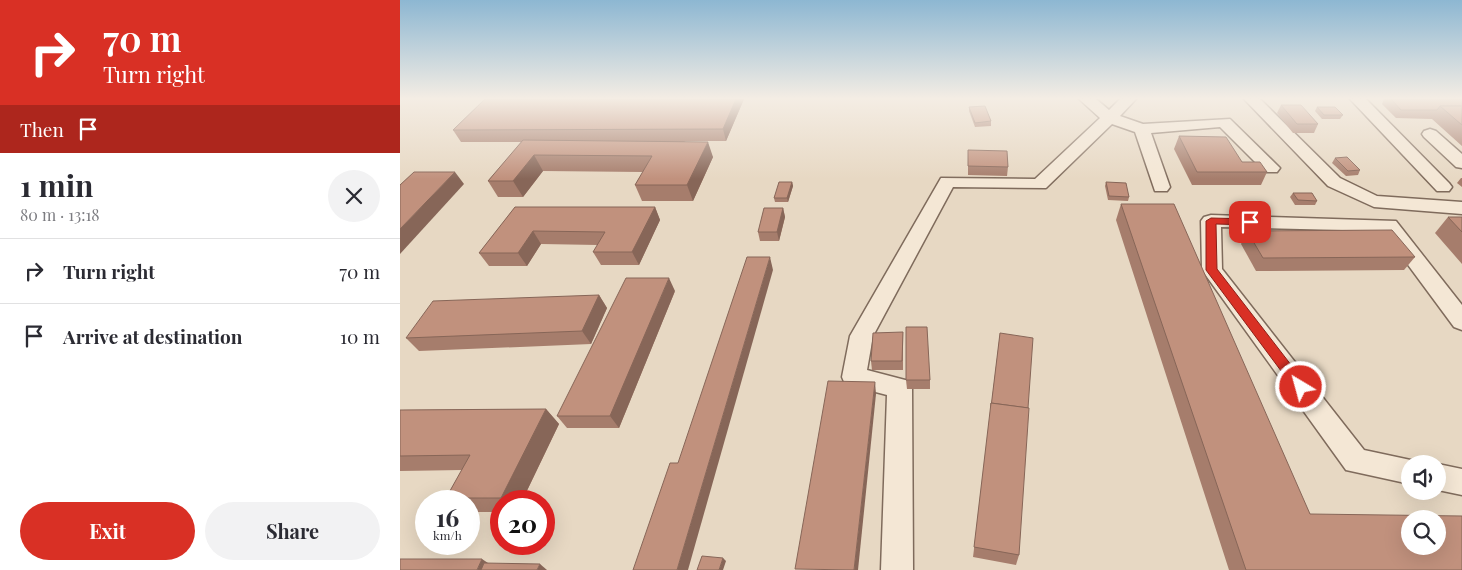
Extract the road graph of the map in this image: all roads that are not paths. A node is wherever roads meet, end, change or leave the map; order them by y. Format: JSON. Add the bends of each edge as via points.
{"nodes":[{"id":1,"x":1102,"y":126,"type":"edge"},
{"id":2,"x":1132,"y":126,"type":"edge"},
{"id":3,"x":1182,"y":126,"type":"edge"},
{"id":4,"x":1228,"y":126,"type":"edge"},
{"id":5,"x":1277,"y":126,"type":"edge"},
{"id":6,"x":1383,"y":126,"type":"edge"},
{"id":7,"x":1142,"y":129,"type":"junction"},
{"id":8,"x":1430,"y":134,"type":"dead end"},
{"id":9,"x":1462,"y":163,"type":"edge"},
{"id":10,"x":1271,"y":168,"type":"dead end"},
{"id":11,"x":1161,"y":187,"type":"dead end"},
{"id":12,"x":1443,"y":187,"type":"dead end"},
{"id":13,"x":1462,"y":208,"type":"edge"},
{"id":14,"x":1462,"y":321,"type":"edge"},
{"id":15,"x":1401,"y":469,"type":"edge"},
{"id":16,"x":1446,"y":479,"type":"edge"},
{"id":17,"x":1462,"y":482,"type":"edge"},
{"id":18,"x":898,"y":570,"type":"edge"}],
"edges":[{"from":1,"to":18,"type":"lane","via":[[1040,184],[947,182],[862,336],[854,377],[900,388]]},
{"from":2,"to":7,"type":"lane"},
{"from":3,"to":7,"type":"lane"},
{"from":4,"to":10,"type":"lane"},
{"from":5,"to":13,"type":"lane","via":[[1334,182],[1374,201]]},
{"from":6,"to":12,"type":"lane"},
{"from":7,"to":11,"type":"lane"},
{"from":8,"to":9,"type":"lane"},
{"from":14,"to":15,"type":"lane","via":[[1389,225],[1211,221],[1212,270],[1356,461]]},
{"from":16,"to":17,"type":"lane"}]}
